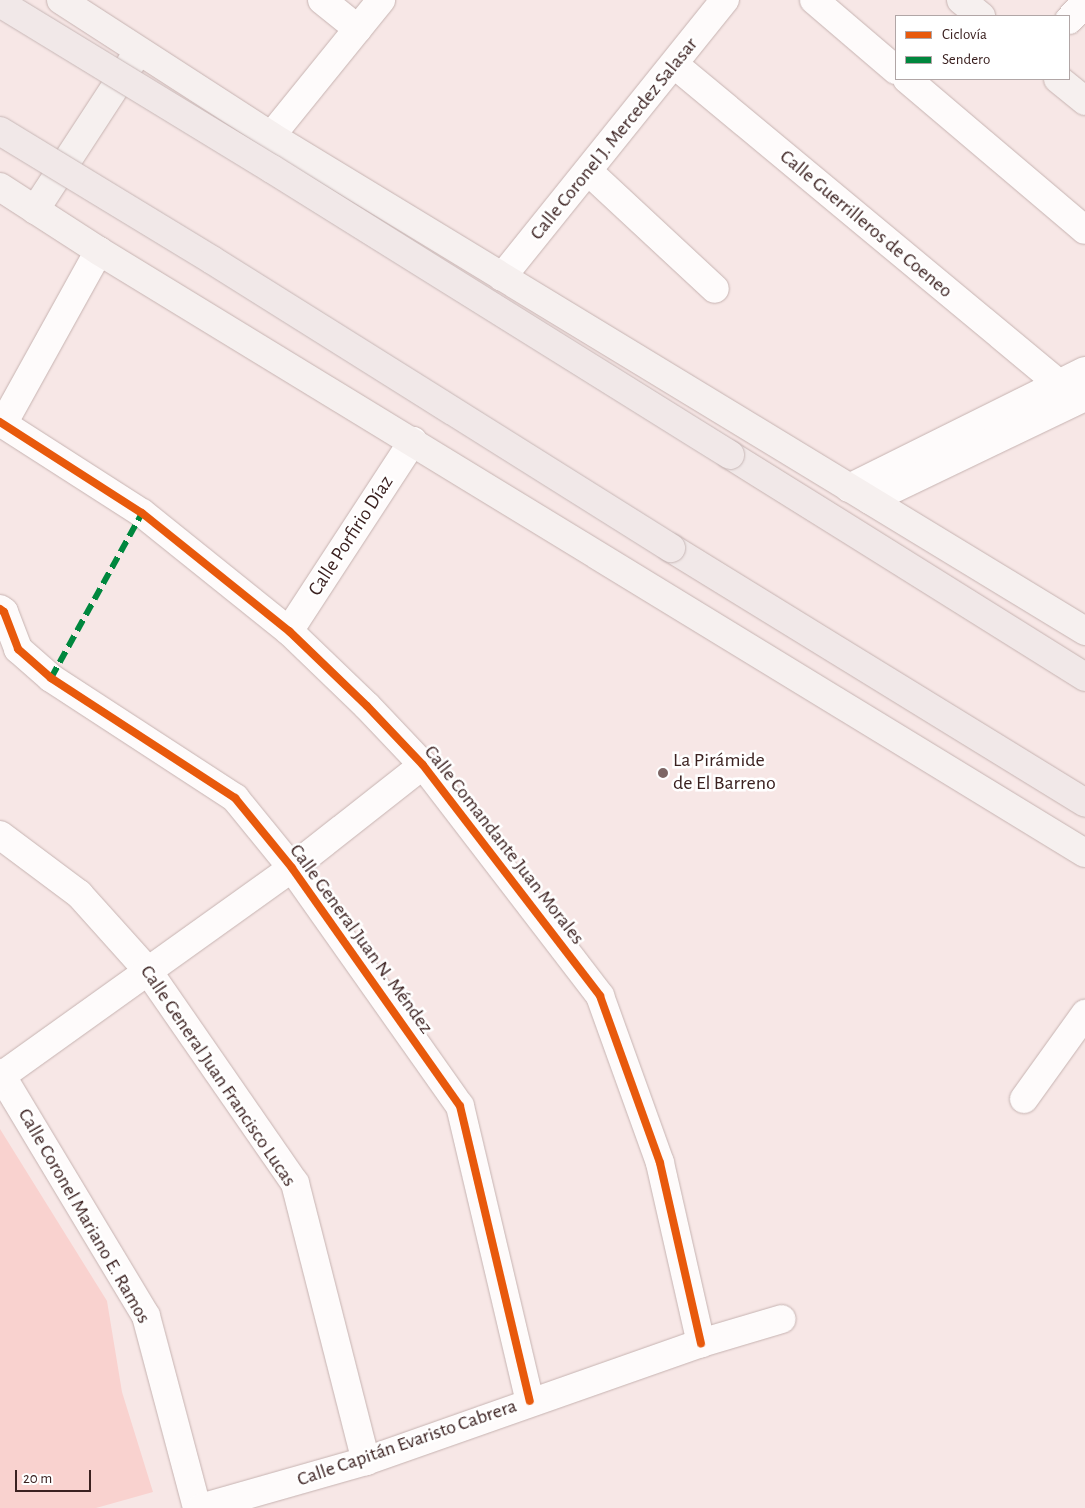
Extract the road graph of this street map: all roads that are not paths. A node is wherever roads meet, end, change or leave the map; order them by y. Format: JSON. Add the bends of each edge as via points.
{"nodes":[{"id":1,"x":61,"y":0,"type":"edge"},
{"id":2,"x":322,"y":0,"type":"edge"},
{"id":3,"x":382,"y":0,"type":"edge"},
{"id":4,"x":726,"y":0,"type":"edge"},
{"id":5,"x":814,"y":0,"type":"edge"},
{"id":6,"x":961,"y":0,"type":"edge"},
{"id":7,"x":1085,"y":2,"type":"edge"},
{"id":8,"x":0,"y":4,"type":"edge"},
{"id":9,"x":980,"y":15,"type":"edge"},
{"id":10,"x":1070,"y":19,"type":"edge"},
{"id":11,"x":358,"y":29,"type":"junction"},
{"id":12,"x":139,"y":50,"type":"junction"},
{"id":13,"x":675,"y":65,"type":"junction"},
{"id":14,"x":895,"y":69,"type":"edge"},
{"id":15,"x":908,"y":80,"type":"edge"},
{"id":16,"x":1059,"y":80,"type":"edge"},
{"id":17,"x":1085,"y":101,"type":"edge"},
{"id":18,"x":0,"y":131,"type":"edge"},
{"id":19,"x":271,"y":136,"type":"junction"},
{"id":20,"x":588,"y":171,"type":"junction"},
{"id":21,"x":0,"y":187,"type":"edge"},
{"id":22,"x":35,"y":210,"type":"junction"},
{"id":23,"x":1085,"y":230,"type":"edge"},
{"id":24,"x":99,"y":252,"type":"junction"},
{"id":25,"x":502,"y":277,"type":"junction"},
{"id":26,"x":715,"y":289,"type":"dead end"},
{"id":27,"x":1085,"y":371,"type":"edge"},
{"id":28,"x":1058,"y":383,"type":"junction"},
{"id":29,"x":1085,"y":397,"type":"edge"},
{"id":30,"x":1,"y":423,"type":"edge"},
{"id":31,"x":413,"y":441,"type":"junction"},
{"id":32,"x":860,"y":494,"type":"junction"},
{"id":33,"x":1,"y":613,"type":"edge"},
{"id":34,"x":289,"y":631,"type":"junction"},
{"id":35,"x":1085,"y":631,"type":"edge"},
{"id":36,"x":1085,"y":677,"type":"edge"},
{"id":37,"x":423,"y":765,"type":"junction"},
{"id":38,"x":1085,"y":803,"type":"edge"},
{"id":39,"x":0,"y":835,"type":"edge"},
{"id":40,"x":1085,"y":853,"type":"edge"},
{"id":41,"x":292,"y":868,"type":"junction"},
{"id":42,"x":148,"y":970,"type":"junction"},
{"id":43,"x":1085,"y":1014,"type":"edge"},
{"id":44,"x":1,"y":1075,"type":"edge"},
{"id":45,"x":1024,"y":1099,"type":"dead end"},
{"id":46,"x":782,"y":1319,"type":"dead end"},
{"id":47,"x":701,"y":1343,"type":"junction"},
{"id":48,"x":530,"y":1401,"type":"junction"},
{"id":49,"x":366,"y":1461,"type":"junction"},
{"id":50,"x":197,"y":1508,"type":"edge"},
{"id":51,"x":201,"y":1508,"type":"edge"}],
"edges":[{"from":1,"to":12,"type":"main road"},
{"from":2,"to":11,"type":"street"},
{"from":3,"to":11,"type":"street"},
{"from":4,"to":13,"type":"street","name":"Calle Coronel J. Mercedez Salasar"},
{"from":5,"to":14,"type":"street"},
{"from":6,"to":9,"type":"main road"},
{"from":7,"to":10,"type":"street"},
{"from":8,"to":36,"type":"highway","bridge":true,"via":[[289,180]]},
{"from":11,"to":19,"type":"street"},
{"from":12,"to":19,"type":"main road"},
{"from":12,"to":22,"type":"main road"},
{"from":13,"to":20,"type":"street","name":"Calle Coronel J. Mercedez Salasar"},
{"from":13,"to":28,"type":"street","name":"Calle Guerrilleros de Coeneo"},
{"from":15,"to":23,"type":"street"},
{"from":16,"to":17,"type":"main road"},
{"from":18,"to":38,"type":"highway","bridge":true},
{"from":19,"to":25,"type":"main road"},
{"from":20,"to":25,"type":"street","name":"Calle Coronel J. Mercedez Salasar"},
{"from":20,"to":26,"type":"street"},
{"from":21,"to":22,"type":"main road"},
{"from":22,"to":24,"type":"main road"},
{"from":24,"to":30,"type":"street"},
{"from":24,"to":31,"type":"main road"},
{"from":25,"to":32,"type":"main road"},
{"from":27,"to":28,"type":"street"},
{"from":28,"to":32,"type":"street"},
{"from":29,"to":32,"type":"street"},
{"from":30,"to":34,"type":"street","name":"Calle Comandante Juan Morales","via":[[142,512]]},
{"from":31,"to":34,"type":"street","name":"Calle Porfirio Díaz"},
{"from":31,"to":40,"type":"main road"},
{"from":32,"to":35,"type":"main road"},
{"from":33,"to":41,"type":"street","name":"Calle General Juan N. Méndez","via":[[18,649],[51,678],[235,798]]},
{"from":34,"to":37,"type":"street","name":"Calle Comandante Juan Morales"},
{"from":37,"to":41,"type":"street"},
{"from":37,"to":47,"type":"street","name":"Calle Comandante Juan Morales","via":[[600,996],[660,1163]]},
{"from":39,"to":42,"type":"street","name":"Calle General Juan Francisco Lucas","via":[[79,894]]},
{"from":41,"to":42,"type":"street"},
{"from":41,"to":48,"type":"street","name":"Calle General Juan N. Méndez","via":[[460,1106]]},
{"from":42,"to":44,"type":"street"},
{"from":42,"to":49,"type":"street","name":"Calle General Juan Francisco Lucas","via":[[295,1183]]},
{"from":43,"to":45,"type":"street"},
{"from":44,"to":50,"type":"street","name":"Calle Coronel Mariano E. Ramos","via":[[146,1316]]},
{"from":46,"to":47,"type":"street","name":"Calle Capitán Evaristo Cabrera"},
{"from":47,"to":48,"type":"street","name":"Calle Capitán Evaristo Cabrera"},
{"from":48,"to":49,"type":"street","name":"Calle Capitán Evaristo Cabrera"},
{"from":49,"to":51,"type":"street","name":"Calle Capitán Evaristo Cabrera"}]}
